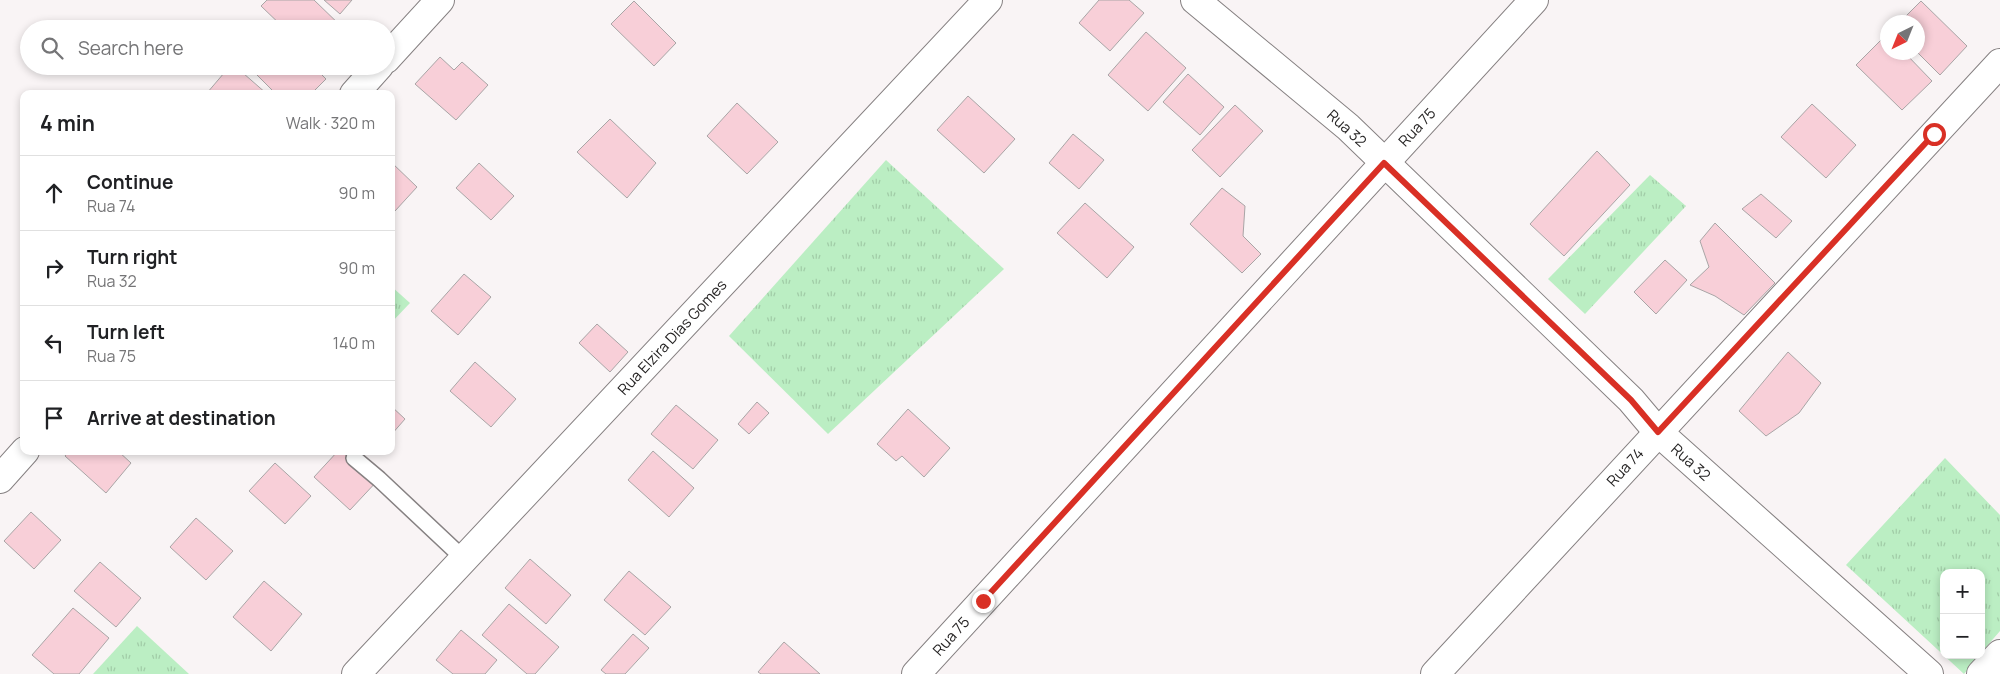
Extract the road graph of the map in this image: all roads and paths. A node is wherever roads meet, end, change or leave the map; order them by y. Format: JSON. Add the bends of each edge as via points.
{"nodes":[{"id":1,"x":440,"y":0,"type":"edge"},
{"id":2,"x":988,"y":0,"type":"edge"},
{"id":3,"x":1195,"y":0,"type":"edge"},
{"id":4,"x":1534,"y":0,"type":"edge"},
{"id":5,"x":395,"y":49,"type":"edge"},
{"id":6,"x":2000,"y":63,"type":"edge"},
{"id":7,"x":372,"y":75,"type":"edge"},
{"id":8,"x":358,"y":90,"type":"edge"},
{"id":9,"x":1384,"y":163,"type":"junction"},
{"id":10,"x":1658,"y":432,"type":"junction"},
{"id":11,"x":21,"y":455,"type":"edge"},
{"id":12,"x":354,"y":458,"type":"dead end"},
{"id":13,"x":0,"y":479,"type":"edge"},
{"id":14,"x":463,"y":558,"type":"junction"},
{"id":15,"x":2000,"y":654,"type":"edge"},
{"id":16,"x":356,"y":674,"type":"edge"},
{"id":17,"x":916,"y":674,"type":"edge"},
{"id":18,"x":1435,"y":674,"type":"edge"},
{"id":19,"x":1929,"y":674,"type":"edge"},
{"id":20,"x":1981,"y":674,"type":"edge"}],
"edges":[{"from":1,"to":5,"type":"street"},
{"from":2,"to":14,"type":"street","name":"Rua Elzira Dias Gomes"},
{"from":3,"to":9,"type":"street","name":"Rua 32","via":[[1348,128]]},
{"from":4,"to":9,"type":"street","name":"Rua 75"},
{"from":6,"to":10,"type":"street","name":"Rua 74"},
{"from":7,"to":8,"type":"street"},
{"from":9,"to":10,"type":"street","name":"Rua 32","via":[[1631,400]]},
{"from":9,"to":17,"type":"street","name":"Rua 75"},
{"from":10,"to":18,"type":"street","name":"Rua 74"},
{"from":10,"to":19,"type":"street","name":"Rua 32"},
{"from":11,"to":13,"type":"street"},
{"from":12,"to":14,"type":"lane"},
{"from":14,"to":16,"type":"street","name":"Rua Elzira Dias Gomes"},
{"from":15,"to":20,"type":"street"}]}
